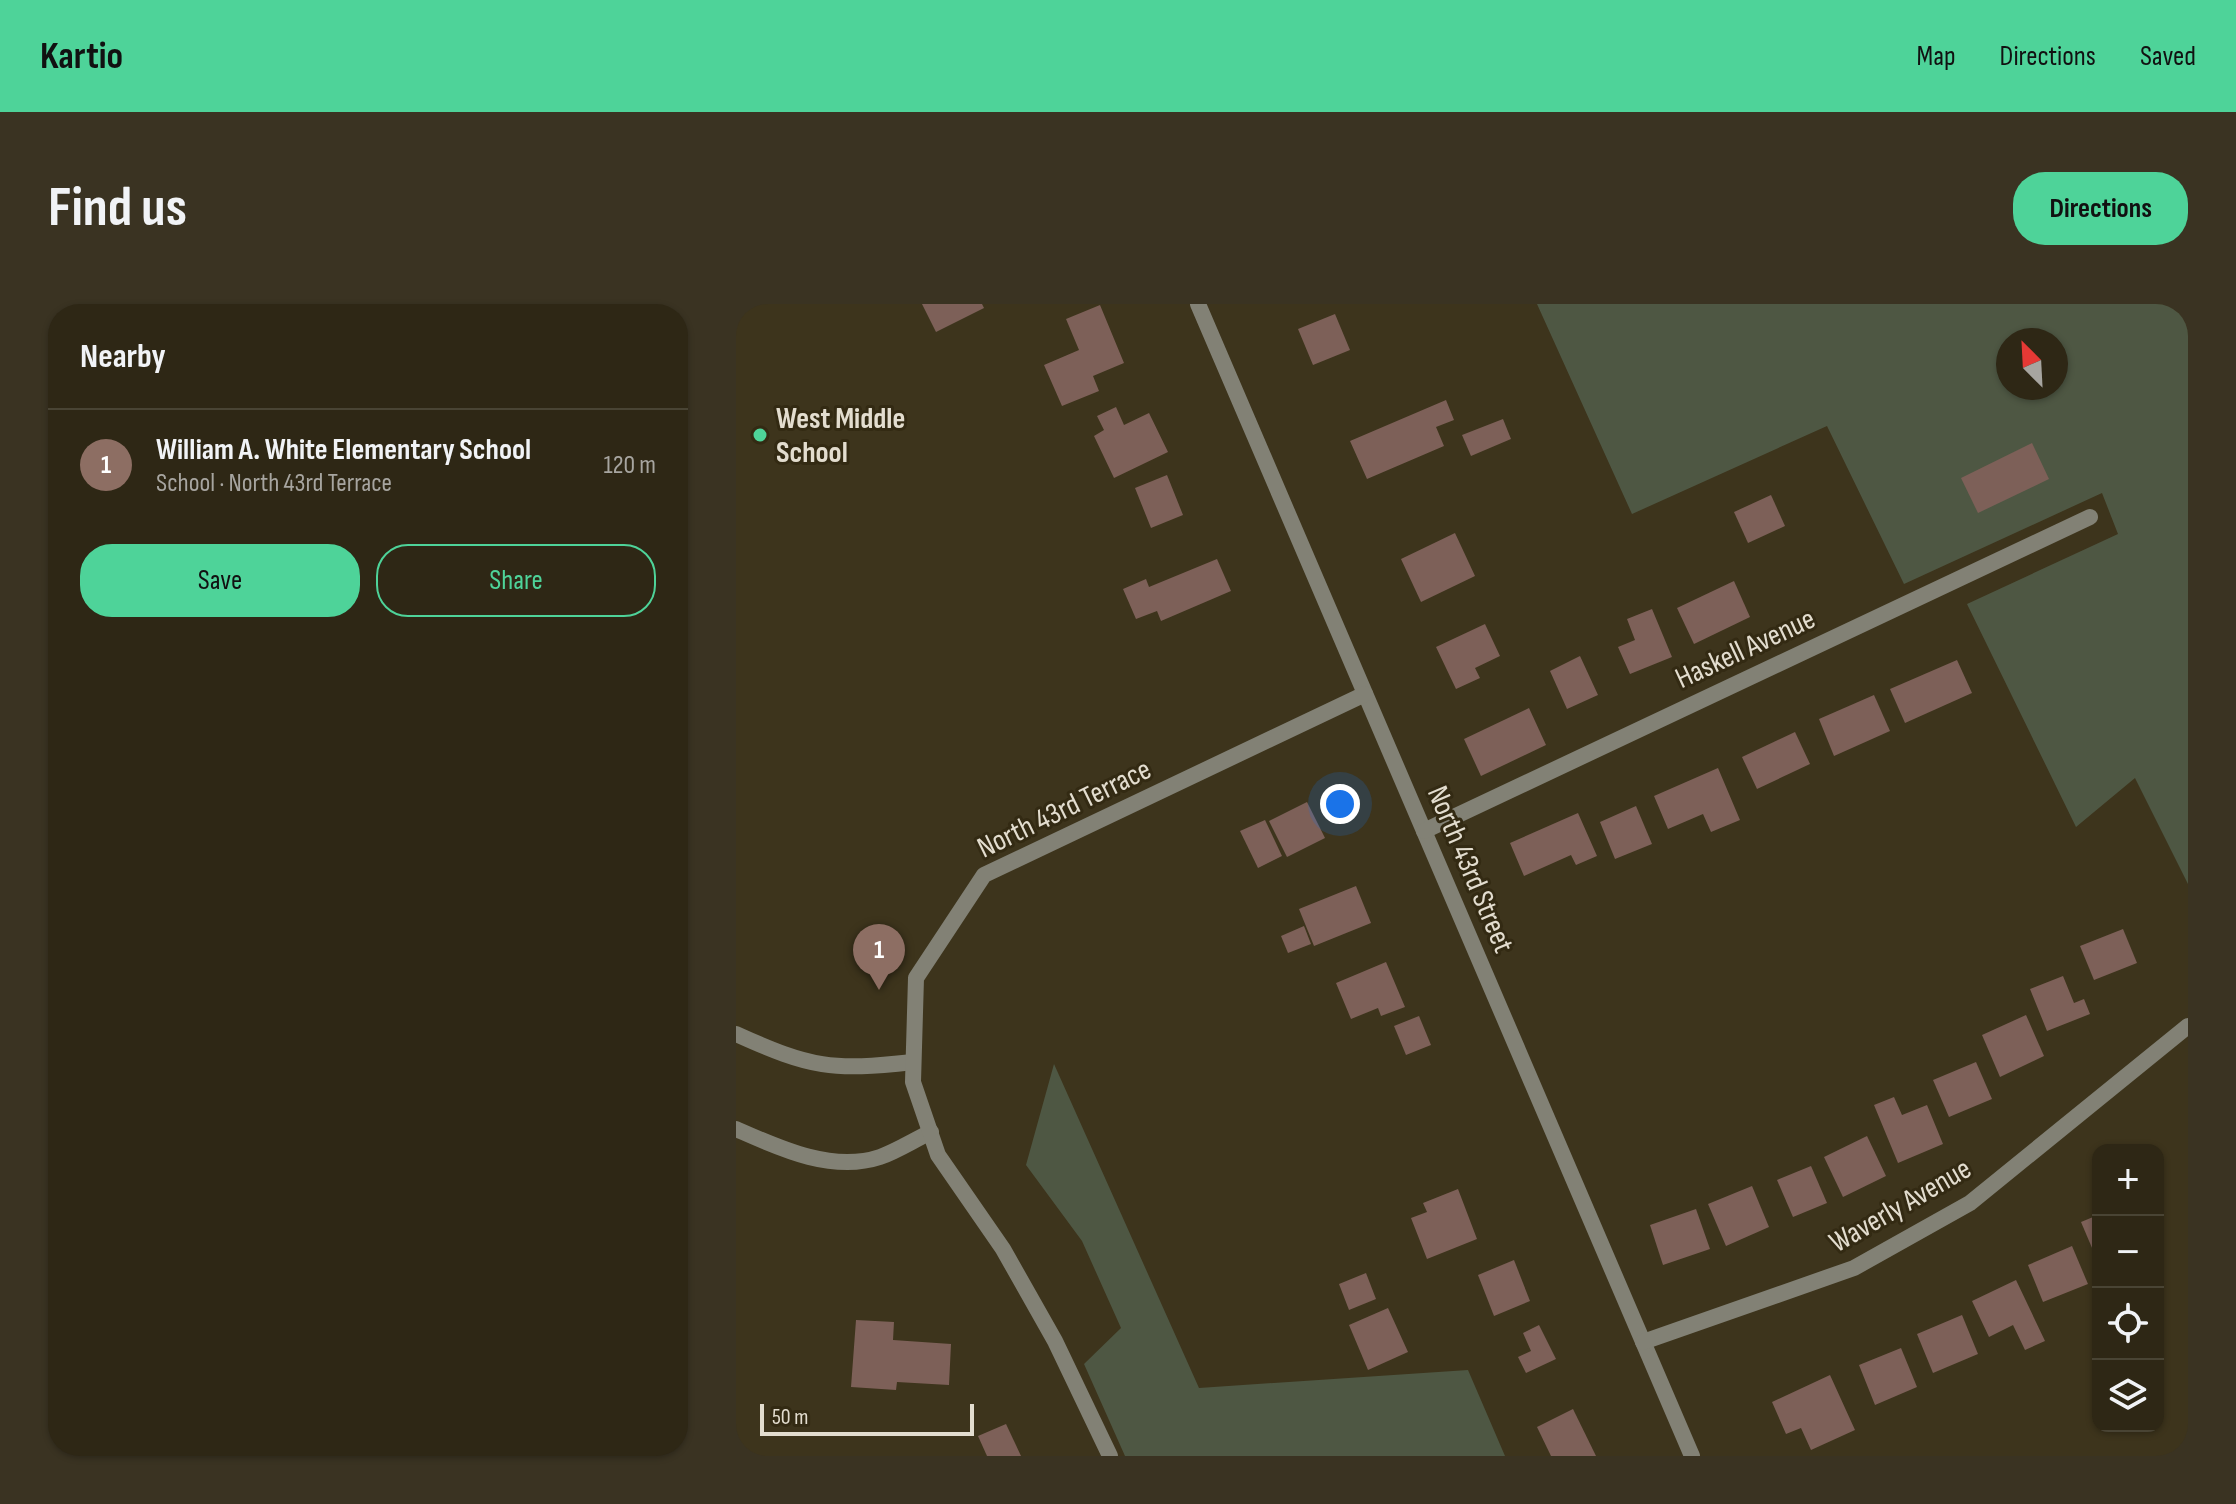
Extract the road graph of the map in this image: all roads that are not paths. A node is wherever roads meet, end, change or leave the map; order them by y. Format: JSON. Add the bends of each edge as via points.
{"nodes":[{"id":1,"x":1198,"y":304,"type":"edge"},
{"id":2,"x":2090,"y":517,"type":"dead end"},
{"id":3,"x":1365,"y":694,"type":"junction"},
{"id":4,"x":1424,"y":831,"type":"junction"},
{"id":5,"x":2188,"y":1026,"type":"edge"},
{"id":6,"x":736,"y":1034,"type":"edge"},
{"id":7,"x":913,"y":1062,"type":"junction"},
{"id":8,"x":736,"y":1129,"type":"edge"},
{"id":9,"x":931,"y":1132,"type":"junction"},
{"id":10,"x":1643,"y":1342,"type":"junction"},
{"id":11,"x":1110,"y":1456,"type":"edge"},
{"id":12,"x":1692,"y":1456,"type":"edge"}],
"edges":[{"from":1,"to":3,"type":"street","name":"North 43rd Street"},
{"from":2,"to":4,"type":"street","name":"Haskell Avenue"},
{"from":3,"to":4,"type":"street","name":"North 43rd Street"},
{"from":3,"to":7,"type":"street","name":"North 43rd Terrace","via":[[984,875],[916,978]]},
{"from":4,"to":10,"type":"street","name":"North 43rd Street"},
{"from":5,"to":10,"type":"street","name":"Waverly Avenue","via":[[1970,1203],[1854,1268]]},
{"from":6,"to":7,"type":"street","via":[[815,1066],[852,1069]]},
{"from":7,"to":9,"type":"street","name":"North 43rd Terrace","via":[[913,1082]]},
{"from":8,"to":9,"type":"street","via":[[790,1152],[855,1160],[881,1156]]},
{"from":9,"to":11,"type":"street","name":"North 43rd Terrace","via":[[938,1155],[1003,1249],[1055,1341]]},
{"from":10,"to":12,"type":"street","name":"North 43rd Street"}]}
